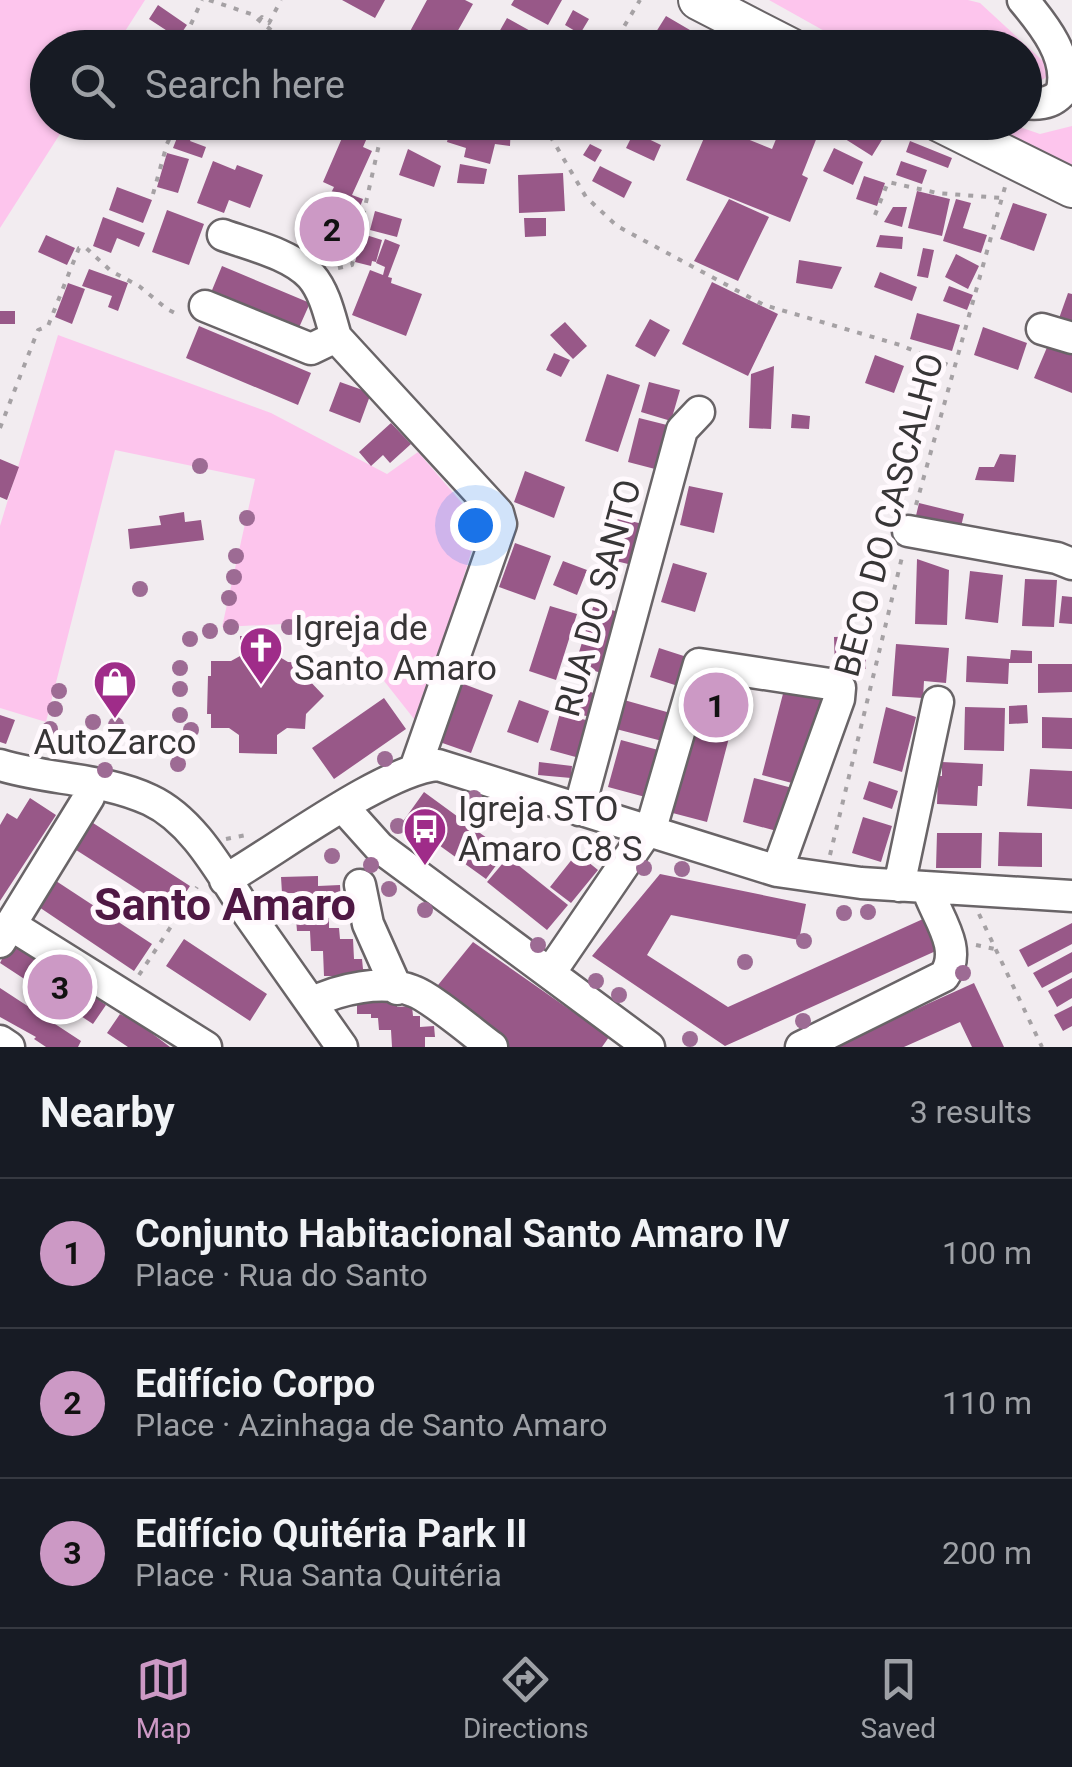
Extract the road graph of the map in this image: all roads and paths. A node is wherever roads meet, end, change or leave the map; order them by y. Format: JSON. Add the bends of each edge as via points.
{"nodes":[{"id":1,"x":202,"y":0,"type":"edge"},
{"id":2,"x":209,"y":0,"type":"edge"},
{"id":3,"x":281,"y":0,"type":"edge"},
{"id":4,"x":640,"y":0,"type":"edge"},
{"id":5,"x":698,"y":0,"type":"edge"},
{"id":6,"x":1022,"y":0,"type":"edge"},
{"id":7,"x":259,"y":20,"type":"junction"},
{"id":8,"x":188,"y":30,"type":"edge"},
{"id":9,"x":271,"y":30,"type":"edge"},
{"id":10,"x":622,"y":30,"type":"edge"},
{"id":11,"x":757,"y":30,"type":"edge"},
{"id":12,"x":1042,"y":103,"type":"edge"},
{"id":13,"x":168,"y":140,"type":"edge"},
{"id":14,"x":380,"y":140,"type":"edge"},
{"id":15,"x":553,"y":140,"type":"edge"},
{"id":16,"x":975,"y":140,"type":"edge"},
{"id":17,"x":1009,"y":176,"type":"dead end"},
{"id":18,"x":1072,"y":188,"type":"edge"},
{"id":19,"x":153,"y":194,"type":"dead end"},
{"id":20,"x":1001,"y":198,"type":"junction"},
{"id":21,"x":875,"y":215,"type":"dead end"},
{"id":22,"x":222,"y":235,"type":"dead end"},
{"id":23,"x":352,"y":265,"type":"dead end"},
{"id":24,"x":205,"y":306,"type":"joint"},
{"id":25,"x":1042,"y":329,"type":"dead end"},
{"id":26,"x":336,"y":337,"type":"junction"},
{"id":27,"x":1072,"y":338,"type":"edge"},
{"id":28,"x":953,"y":367,"type":"junction"},
{"id":29,"x":699,"y":412,"type":"dead end"},
{"id":30,"x":0,"y":428,"type":"edge"},
{"id":31,"x":908,"y":532,"type":"junction"},
{"id":32,"x":1072,"y":564,"type":"edge"},
{"id":33,"x":938,"y":702,"type":"dead end"},
{"id":34,"x":0,"y":765,"type":"edge"},
{"id":35,"x":415,"y":768,"type":"junction"},
{"id":36,"x":91,"y":784,"type":"junction"},
{"id":37,"x":344,"y":808,"type":"junction"},
{"id":38,"x":578,"y":810,"type":"junction"},
{"id":39,"x":648,"y":832,"type":"junction"},
{"id":40,"x":246,"y":835,"type":"dead end"},
{"id":41,"x":233,"y":837,"type":"dead end"},
{"id":42,"x":826,"y":869,"type":"dead end"},
{"id":43,"x":777,"y":871,"type":"junction"},
{"id":44,"x":211,"y":883,"type":"junction"},
{"id":45,"x":360,"y":885,"type":"dead end"},
{"id":46,"x":913,"y":886,"type":"junction"},
{"id":47,"x":1072,"y":896,"type":"edge"},
{"id":48,"x":972,"y":901,"type":"dead end"},
{"id":49,"x":6,"y":934,"type":"edge"},
{"id":50,"x":962,"y":942,"type":"dead end"},
{"id":51,"x":995,"y":949,"type":"junction"},
{"id":52,"x":141,"y":972,"type":"dead end"},
{"id":53,"x":550,"y":974,"type":"junction"},
{"id":54,"x":397,"y":989,"type":"junction"},
{"id":55,"x":311,"y":1002,"type":"junction"},
{"id":56,"x":206,"y":1047,"type":"edge"},
{"id":57,"x":342,"y":1047,"type":"edge"},
{"id":58,"x":492,"y":1047,"type":"edge"},
{"id":59,"x":649,"y":1047,"type":"edge"},
{"id":60,"x":801,"y":1047,"type":"edge"},
{"id":61,"x":1042,"y":1047,"type":"edge"}],
"edges":[{"from":1,"to":8,"type":"path"},
{"from":2,"to":7,"type":"path"},
{"from":3,"to":7,"type":"path","via":[[269,23]]},
{"from":4,"to":10,"type":"path"},
{"from":5,"to":11,"type":"main road"},
{"from":6,"to":12,"type":"street","via":[[1068,53],[1068,77],[1058,96]]},
{"from":7,"to":9,"type":"path"},
{"from":13,"to":19,"type":"path"},
{"from":14,"to":23,"type":"path"},
{"from":15,"to":28,"type":"path","via":[[586,198],[617,226],[764,305]]},
{"from":16,"to":18,"type":"main road"},
{"from":17,"to":20,"type":"path","name":"BECO DO CASCALHO"},
{"from":20,"to":21,"type":"path","via":[[888,182]]},
{"from":20,"to":28,"type":"path","name":"BECO DO CASCALHO"},
{"from":22,"to":26,"type":"street","via":[[288,260],[310,276]]},
{"from":24,"to":26,"type":"street","via":[[311,349]]},
{"from":24,"to":30,"type":"path","via":[[187,317],[176,315],[79,248]]},
{"from":25,"to":27,"type":"street"},
{"from":26,"to":35,"type":"street","via":[[491,503],[501,524]]},
{"from":28,"to":31,"type":"path","name":"BECO DO CASCALHO"},
{"from":29,"to":38,"type":"street","name":"RUA DO SANTO","via":[[682,430]]},
{"from":31,"to":32,"type":"street"},
{"from":31,"to":42,"type":"path","name":"BECO DO CASCALHO"},
{"from":33,"to":46,"type":"street"},
{"from":34,"to":36,"type":"street"},
{"from":35,"to":37,"type":"street"},
{"from":35,"to":38,"type":"street","via":[[438,766]]},
{"from":36,"to":44,"type":"street","via":[[150,800],[175,815]]},
{"from":36,"to":49,"type":"street"},
{"from":37,"to":44,"type":"street"},
{"from":37,"to":53,"type":"street","via":[[380,846]]},
{"from":38,"to":39,"type":"street"},
{"from":39,"to":43,"type":"street"},
{"from":39,"to":43,"type":"street","via":[[699,664],[836,685],[839,699]]},
{"from":39,"to":53,"type":"street"},
{"from":40,"to":41,"type":"path"},
{"from":43,"to":46,"type":"street"},
{"from":44,"to":52,"type":"path"},
{"from":44,"to":55,"type":"street"},
{"from":45,"to":54,"type":"street","via":[[368,924]]},
{"from":46,"to":47,"type":"street"},
{"from":46,"to":60,"type":"street","via":[[952,948],[944,976]]},
{"from":48,"to":51,"type":"path"},
{"from":49,"to":56,"type":"street"},
{"from":50,"to":51,"type":"path"},
{"from":51,"to":61,"type":"path"},
{"from":53,"to":59,"type":"street"},
{"from":54,"to":55,"type":"street","via":[[343,990]]},
{"from":54,"to":58,"type":"street","via":[[414,991]]},
{"from":55,"to":57,"type":"street"}]}
